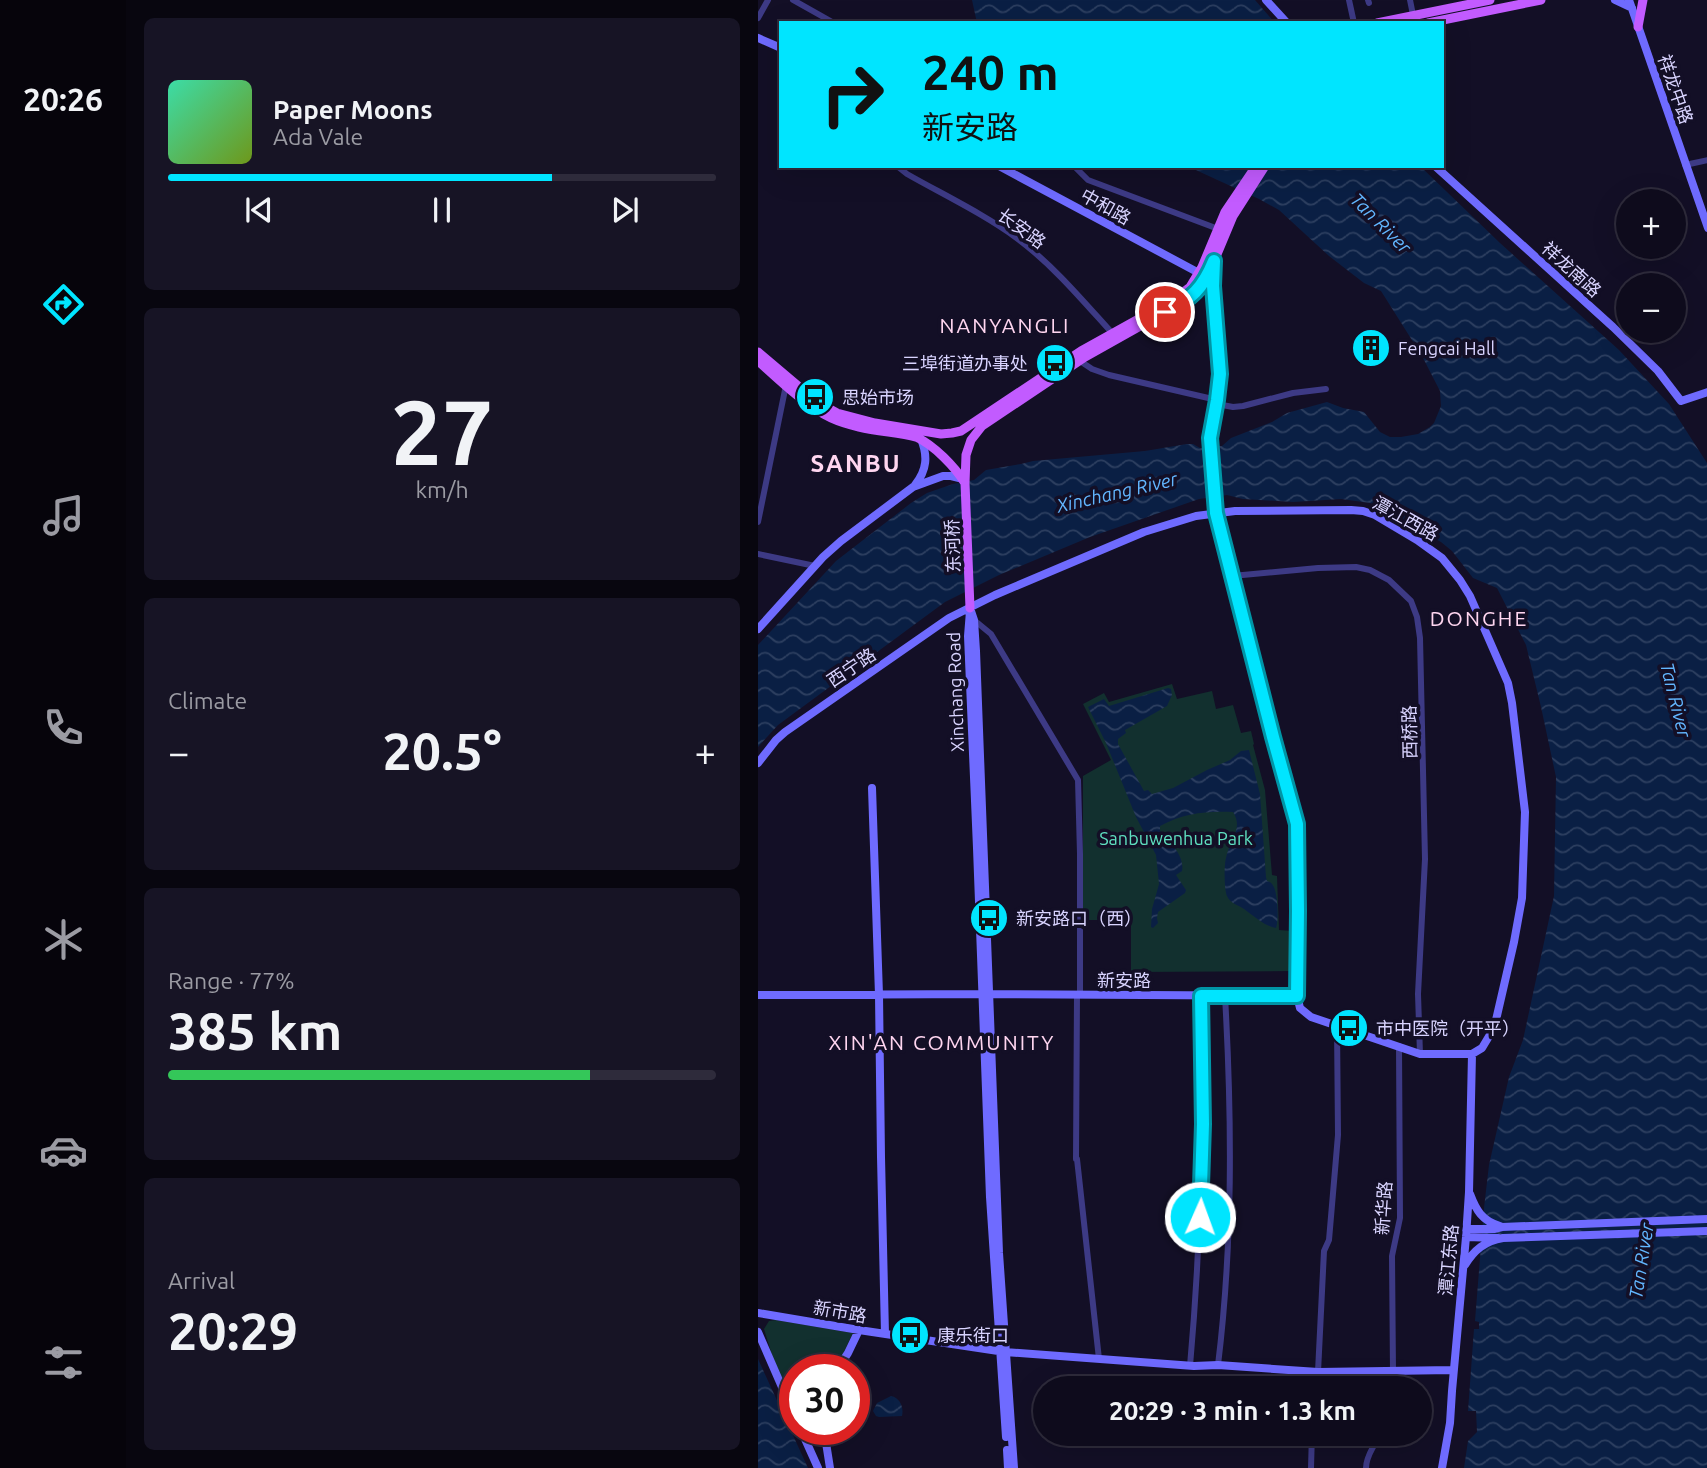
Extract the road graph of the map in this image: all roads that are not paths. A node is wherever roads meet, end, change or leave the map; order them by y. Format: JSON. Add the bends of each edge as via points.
{"nodes":[{"id":1,"x":768,"y":0,"type":"edge"},
{"id":2,"x":793,"y":0,"type":"edge"},
{"id":3,"x":1266,"y":0,"type":"edge"},
{"id":4,"x":1349,"y":0,"type":"edge"},
{"id":5,"x":1410,"y":0,"type":"edge"},
{"id":6,"x":1490,"y":0,"type":"edge"},
{"id":7,"x":1541,"y":0,"type":"edge"},
{"id":8,"x":1615,"y":0,"type":"edge"},
{"id":9,"x":1643,"y":0,"type":"edge"},
{"id":10,"x":1630,"y":4,"type":"edge"},
{"id":11,"x":1476,"y":5,"type":"edge"},
{"id":12,"x":1413,"y":15,"type":"junction"},
{"id":13,"x":758,"y":18,"type":"edge"},
{"id":14,"x":830,"y":21,"type":"edge"},
{"id":15,"x":1285,"y":21,"type":"edge"},
{"id":16,"x":1354,"y":21,"type":"edge"},
{"id":17,"x":1386,"y":21,"type":"edge"},
{"id":18,"x":1433,"y":21,"type":"edge"},
{"id":19,"x":1638,"y":27,"type":"junction"},
{"id":20,"x":758,"y":38,"type":"edge"},
{"id":21,"x":779,"y":47,"type":"edge"},
{"id":22,"x":1707,"y":160,"type":"edge"},
{"id":23,"x":1685,"y":165,"type":"junction"},
{"id":24,"x":900,"y":168,"type":"edge"},
{"id":25,"x":1003,"y":168,"type":"edge"},
{"id":26,"x":1076,"y":168,"type":"edge"},
{"id":27,"x":1255,"y":168,"type":"edge"},
{"id":28,"x":1263,"y":168,"type":"edge"},
{"id":29,"x":1437,"y":168,"type":"edge"},
{"id":30,"x":1241,"y":194,"type":"junction"},
{"id":31,"x":1707,"y":228,"type":"edge"},
{"id":32,"x":1222,"y":230,"type":"junction"},
{"id":33,"x":1214,"y":261,"type":"junction"},
{"id":34,"x":1199,"y":273,"type":"junction"},
{"id":35,"x":1113,"y":334,"type":"junction"},
{"id":36,"x":758,"y":352,"type":"edge"},
{"id":37,"x":1080,"y":360,"type":"junction"},
{"id":38,"x":758,"y":361,"type":"edge"},
{"id":39,"x":786,"y":385,"type":"junction"},
{"id":40,"x":1326,"y":389,"type":"dead end"},
{"id":41,"x":1707,"y":392,"type":"edge"},
{"id":42,"x":1217,"y":402,"type":"junction"},
{"id":43,"x":952,"y":433,"type":"junction"},
{"id":44,"x":921,"y":439,"type":"junction"},
{"id":45,"x":944,"y":459,"type":"junction"},
{"id":46,"x":964,"y":481,"type":"junction"},
{"id":47,"x":913,"y":487,"type":"junction"},
{"id":48,"x":1216,"y":513,"type":"junction"},
{"id":49,"x":758,"y":522,"type":"edge"},
{"id":50,"x":758,"y":554,"type":"edge"},
{"id":51,"x":815,"y":566,"type":"junction"},
{"id":52,"x":1232,"y":576,"type":"junction"},
{"id":53,"x":970,"y":608,"type":"junction"},
{"id":54,"x":974,"y":620,"type":"junction"},
{"id":55,"x":758,"y":629,"type":"edge"},
{"id":56,"x":758,"y":763,"type":"edge"},
{"id":57,"x":872,"y":788,"type":"dead end"},
{"id":58,"x":986,"y":994,"type":"junction"},
{"id":59,"x":758,"y":995,"type":"edge"},
{"id":60,"x":879,"y":995,"type":"junction"},
{"id":61,"x":1078,"y":995,"type":"junction"},
{"id":62,"x":1201,"y":996,"type":"junction"},
{"id":63,"x":1225,"y":996,"type":"junction"},
{"id":64,"x":1297,"y":996,"type":"junction"},
{"id":65,"x":1337,"y":1026,"type":"junction"},
{"id":66,"x":1484,"y":1045,"type":"junction"},
{"id":67,"x":1399,"y":1046,"type":"junction"},
{"id":68,"x":1420,"y":1054,"type":"junction"},
{"id":69,"x":1472,"y":1054,"type":"junction"},
{"id":70,"x":1471,"y":1075,"type":"junction"},
{"id":71,"x":1469,"y":1192,"type":"junction"},
{"id":72,"x":1707,"y":1219,"type":"edge"},
{"id":73,"x":1502,"y":1227,"type":"junction"},
{"id":74,"x":1707,"y":1231,"type":"edge"},
{"id":75,"x":1466,"y":1233,"type":"junction"},
{"id":76,"x":1503,"y":1238,"type":"junction"},
{"id":77,"x":1463,"y":1271,"type":"junction"},
{"id":78,"x":758,"y":1313,"type":"edge"},
{"id":79,"x":859,"y":1330,"type":"junction"},
{"id":80,"x":758,"y":1332,"type":"edge"},
{"id":81,"x":885,"y":1334,"type":"junction"},
{"id":82,"x":1002,"y":1352,"type":"junction"},
{"id":83,"x":847,"y":1354,"type":"edge"},
{"id":84,"x":1099,"y":1359,"type":"junction"},
{"id":85,"x":1218,"y":1365,"type":"junction"},
{"id":86,"x":1190,"y":1366,"type":"junction"},
{"id":87,"x":1453,"y":1370,"type":"junction"},
{"id":88,"x":1317,"y":1372,"type":"junction"},
{"id":89,"x":1380,"y":1372,"type":"junction"},
{"id":90,"x":1393,"y":1372,"type":"junction"},
{"id":91,"x":1316,"y":1376,"type":"edge"},
{"id":92,"x":1380,"y":1376,"type":"edge"},
{"id":93,"x":779,"y":1380,"type":"edge"},
{"id":94,"x":808,"y":1445,"type":"edge"},
{"id":95,"x":824,"y":1445,"type":"edge"},
{"id":96,"x":1312,"y":1446,"type":"edge"},
{"id":97,"x":1374,"y":1446,"type":"edge"},
{"id":98,"x":818,"y":1468,"type":"edge"},
{"id":99,"x":827,"y":1468,"type":"edge"},
{"id":100,"x":1008,"y":1468,"type":"edge"},
{"id":101,"x":1014,"y":1468,"type":"edge"},
{"id":102,"x":1311,"y":1468,"type":"edge"},
{"id":103,"x":1365,"y":1468,"type":"edge"},
{"id":104,"x":1442,"y":1468,"type":"edge"}],
"edges":[{"from":1,"to":13,"type":"street"},
{"from":2,"to":14,"type":"street"},
{"from":3,"to":15,"type":"street"},
{"from":4,"to":16,"type":"street"},
{"from":5,"to":12,"type":"street"},
{"from":6,"to":11,"type":"main road"},
{"from":7,"to":11,"type":"main road"},
{"from":8,"to":10,"type":"street"},
{"from":9,"to":19,"type":"main road"},
{"from":10,"to":19,"type":"street","name":"祥龙中路"},
{"from":11,"to":12,"type":"main road"},
{"from":11,"to":18,"type":"main road"},
{"from":12,"to":17,"type":"main road"},
{"from":19,"to":23,"type":"street","name":"祥龙中路"},
{"from":20,"to":21,"type":"street"},
{"from":22,"to":23,"type":"street"},
{"from":23,"to":31,"type":"street","name":"祥龙中路"},
{"from":24,"to":35,"type":"street","name":"长安路","via":[[1028,247]]},
{"from":25,"to":34,"type":"street","name":"中和路"},
{"from":26,"to":32,"type":"street","via":[[1088,180]]},
{"from":27,"to":30,"type":"main road"},
{"from":28,"to":30,"type":"main road"},
{"from":29,"to":41,"type":"street","name":"祥龙南路","via":[[1613,327],[1681,401]]},
{"from":30,"to":32,"type":"main road","via":[[1225,212]]},
{"from":32,"to":33,"type":"main road","name":"东河桥"},
{"from":32,"to":34,"type":"main road"},
{"from":33,"to":37,"type":"main road","name":"东河桥","via":[[1202,286],[1186,300]]},
{"from":33,"to":42,"type":"street","via":[[1220,364]]},
{"from":34,"to":35,"type":"main road","via":[[1183,294]]},
{"from":35,"to":43,"type":"main road"},
{"from":36,"to":43,"type":"main road","via":[[817,402],[837,413]]},
{"from":37,"to":42,"type":"street","via":[[1109,375]]},
{"from":37,"to":46,"type":"main road","name":"东河桥","via":[[979,429],[967,450]]},
{"from":38,"to":39,"type":"main road"},
{"from":39,"to":44,"type":"main road","via":[[834,420]]},
{"from":39,"to":49,"type":"street"},
{"from":40,"to":42,"type":"street","via":[[1243,406]]},
{"from":42,"to":48,"type":"street","via":[[1210,438]]},
{"from":43,"to":45,"type":"main road","via":[[941,447]]},
{"from":44,"to":45,"type":"main road"},
{"from":44,"to":47,"type":"street","via":[[925,465]]},
{"from":45,"to":46,"type":"main road"},
{"from":46,"to":47,"type":"street","via":[[943,476]]},
{"from":46,"to":53,"type":"main road","name":"东河桥"},
{"from":47,"to":51,"type":"street"},
{"from":48,"to":52,"type":"street"},
{"from":48,"to":53,"type":"street","name":"潭江西路","via":[[1144,532]]},
{"from":48,"to":66,"type":"street","name":"潭江西路","via":[[1367,512],[1432,549],[1470,596],[1508,683],[1526,827],[1516,931],[1501,1003]]},
{"from":50,"to":51,"type":"street"},
{"from":51,"to":55,"type":"street"},
{"from":52,"to":64,"type":"street","via":[[1297,824]]},
{"from":52,"to":68,"type":"street","name":"西桥路","via":[[1358,567],[1389,580],[1414,607],[1420,638],[1425,859],[1418,994]]},
{"from":53,"to":54,"type":"street","name":"Xinchang Road"},
{"from":53,"to":56,"type":"street","name":"西宁路","via":[[813,711],[776,740]]},
{"from":53,"to":58,"type":"street","name":"Xinchang Road"},
{"from":54,"to":58,"type":"street","name":"Xinchang Road"},
{"from":54,"to":61,"type":"street","via":[[991,634],[1078,779]]},
{"from":57,"to":60,"type":"street"},
{"from":58,"to":60,"type":"street","name":"新安路"},
{"from":58,"to":61,"type":"street","name":"新安路"},
{"from":58,"to":82,"type":"street","name":"Xinchang Road"},
{"from":59,"to":60,"type":"street","name":"新安路"},
{"from":60,"to":81,"type":"street"},
{"from":61,"to":62,"type":"street","name":"新安路"},
{"from":61,"to":84,"type":"street","via":[[1077,1159]]},
{"from":62,"to":63,"type":"street","name":"新安路"},
{"from":62,"to":86,"type":"street","via":[[1202,1167]]},
{"from":63,"to":64,"type":"street","name":"新安路"},
{"from":63,"to":85,"type":"street","via":[[1230,1207]]},
{"from":64,"to":65,"type":"street","via":[[1306,1014]]},
{"from":65,"to":67,"type":"street"},
{"from":65,"to":88,"type":"street","via":[[1338,1135],[1329,1240],[1324,1251]]},
{"from":66,"to":69,"type":"street"},
{"from":66,"to":70,"type":"street","name":"潭江西路"},
{"from":67,"to":68,"type":"street"},
{"from":67,"to":90,"type":"street","name":"新华路","via":[[1400,1218],[1392,1256]]},
{"from":68,"to":69,"type":"street"},
{"from":69,"to":70,"type":"street","name":"潭江东路"},
{"from":70,"to":71,"type":"street","name":"潭江东路"},
{"from":71,"to":73,"type":"street","via":[[1480,1216]]},
{"from":71,"to":75,"type":"street","name":"潭江东路"},
{"from":72,"to":73,"type":"street"},
{"from":73,"to":75,"type":"street"},
{"from":74,"to":76,"type":"street"},
{"from":75,"to":76,"type":"street"},
{"from":75,"to":77,"type":"street","name":"潭江东路"},
{"from":76,"to":77,"type":"street","via":[[1479,1248]]},
{"from":77,"to":87,"type":"street","name":"潭江东路"},
{"from":78,"to":79,"type":"street","name":"新市路"},
{"from":79,"to":81,"type":"street","name":"新市路"},
{"from":79,"to":83,"type":"street"},
{"from":80,"to":93,"type":"street"},
{"from":81,"to":82,"type":"street","name":"新市路"},
{"from":82,"to":84,"type":"street","name":"新市路"},
{"from":82,"to":100,"type":"street","name":"Xinchang Road"},
{"from":82,"to":101,"type":"street","name":"Xinchang Road"},
{"from":84,"to":86,"type":"street","name":"新市路"},
{"from":85,"to":86,"type":"street","name":"新市路"},
{"from":85,"to":88,"type":"street","name":"新市路"},
{"from":87,"to":90,"type":"street","name":"新市路"},
{"from":87,"to":104,"type":"street","name":"潭江东路"},
{"from":88,"to":89,"type":"street","name":"新市路"},
{"from":88,"to":91,"type":"street"},
{"from":89,"to":90,"type":"street","name":"新市路"},
{"from":89,"to":92,"type":"street"},
{"from":94,"to":98,"type":"street"},
{"from":95,"to":99,"type":"street"},
{"from":96,"to":102,"type":"street"},
{"from":97,"to":103,"type":"street"}]}
